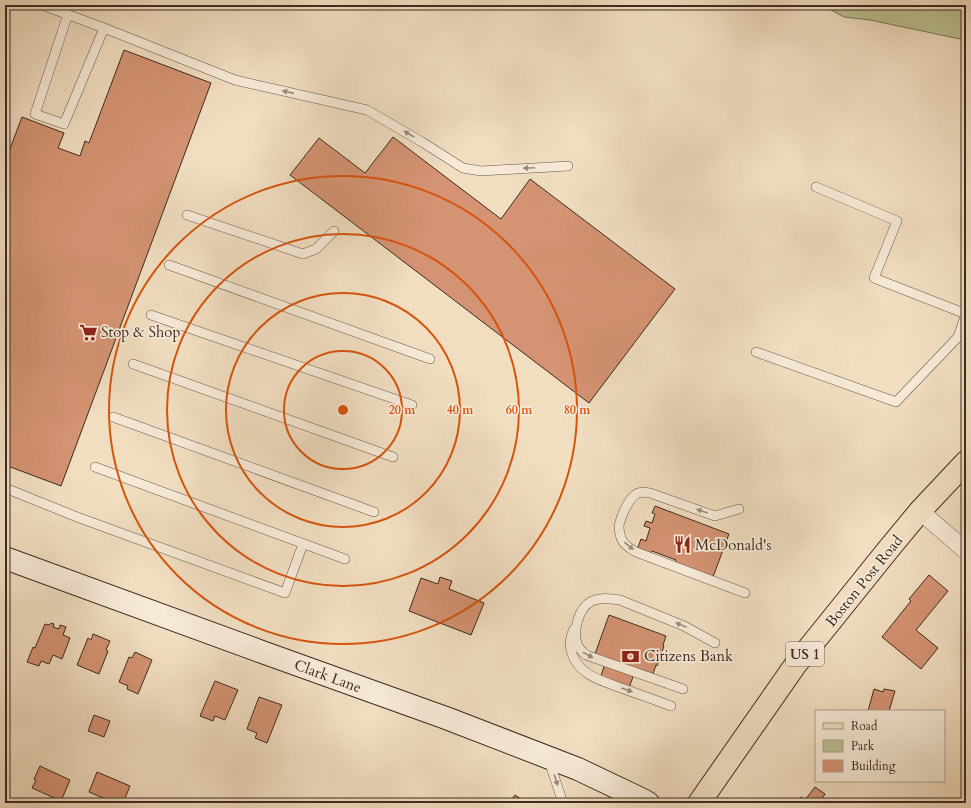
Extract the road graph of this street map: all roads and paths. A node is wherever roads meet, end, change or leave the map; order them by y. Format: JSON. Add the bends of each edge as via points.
{"nodes":[{"id":1,"x":42,"y":5,"type":"edge"},
{"id":2,"x":68,"y":14,"type":"junction"},
{"id":3,"x":104,"y":28,"type":"junction"},
{"id":4,"x":568,"y":166,"type":"dead end"},
{"id":5,"x":816,"y":187,"type":"dead end"},
{"id":6,"x":187,"y":214,"type":"dead end"},
{"id":7,"x":334,"y":231,"type":"dead end"},
{"id":8,"x":169,"y":265,"type":"dead end"},
{"id":9,"x":966,"y":314,"type":"edge"},
{"id":10,"x":151,"y":315,"type":"dead end"},
{"id":11,"x":756,"y":352,"type":"dead end"},
{"id":12,"x":430,"y":359,"type":"dead end"},
{"id":13,"x":132,"y":364,"type":"dead end"},
{"id":14,"x":412,"y":405,"type":"dead end"},
{"id":15,"x":113,"y":417,"type":"dead end"},
{"id":16,"x":393,"y":457,"type":"dead end"},
{"id":17,"x":966,"y":462,"type":"edge"},
{"id":18,"x":95,"y":467,"type":"dead end"},
{"id":19,"x":5,"y":488,"type":"edge"},
{"id":20,"x":739,"y":509,"type":"dead end"},
{"id":21,"x":374,"y":512,"type":"dead end"},
{"id":22,"x":920,"y":512,"type":"junction"},
{"id":23,"x":303,"y":544,"type":"junction"},
{"id":24,"x":966,"y":551,"type":"edge"},
{"id":25,"x":5,"y":558,"type":"edge"},
{"id":26,"x":345,"y":559,"type":"dead end"},
{"id":27,"x":745,"y":593,"type":"dead end"},
{"id":28,"x":580,"y":615,"type":"junction"},
{"id":29,"x":715,"y":643,"type":"dead end"},
{"id":30,"x":683,"y":690,"type":"dead end"},
{"id":31,"x":671,"y":706,"type":"dead end"},
{"id":32,"x":548,"y":757,"type":"junction"},
{"id":33,"x":563,"y":803,"type":"edge"},
{"id":34,"x":648,"y":803,"type":"edge"},
{"id":35,"x":699,"y":803,"type":"edge"}],
"edges":[{"from":1,"to":2,"type":"lane"},
{"from":2,"to":3,"type":"lane"},
{"from":2,"to":3,"type":"lane","via":[[35,114],[64,124]]},
{"from":4,"to":3,"type":"lane","one_way":true,"via":[[481,171],[463,168],[367,110],[235,80]]},
{"from":5,"to":9,"type":"lane","via":[[897,221],[874,278]]},
{"from":6,"to":7,"type":"lane","via":[[303,254],[316,249]]},
{"from":8,"to":12,"type":"lane"},
{"from":9,"to":11,"type":"lane","via":[[958,337],[896,402]]},
{"from":10,"to":14,"type":"lane"},
{"from":13,"to":16,"type":"lane"},
{"from":15,"to":21,"type":"lane"},
{"from":17,"to":22,"type":"main road","name":"Boston Post Road","number":"US 1"},
{"from":18,"to":23,"type":"lane"},
{"from":19,"to":23,"type":"lane","via":[[285,593]]},
{"from":20,"to":27,"type":"lane","one_way":true,"via":[[715,516],[650,493],[639,492],[627,504],[619,525],[621,539],[636,552]]},
{"from":22,"to":24,"type":"street"},
{"from":22,"to":35,"type":"main road","name":"Boston Post Road","number":"US 1","via":[[796,664]]},
{"from":23,"to":26,"type":"lane"},
{"from":25,"to":32,"type":"main road","name":"Clark Lane"},
{"from":29,"to":28,"type":"lane","one_way":true,"via":[[684,626],[620,600],[599,599],[591,602]]},
{"from":28,"to":30,"type":"lane","one_way":true,"via":[[577,624],[577,644],[586,655]]},
{"from":28,"to":31,"type":"lane","one_way":true,"via":[[570,641],[571,650],[579,666],[598,680]]},
{"from":32,"to":33,"type":"lane","one_way":true},
{"from":32,"to":34,"type":"main road","name":"Clark Lane"}]}
